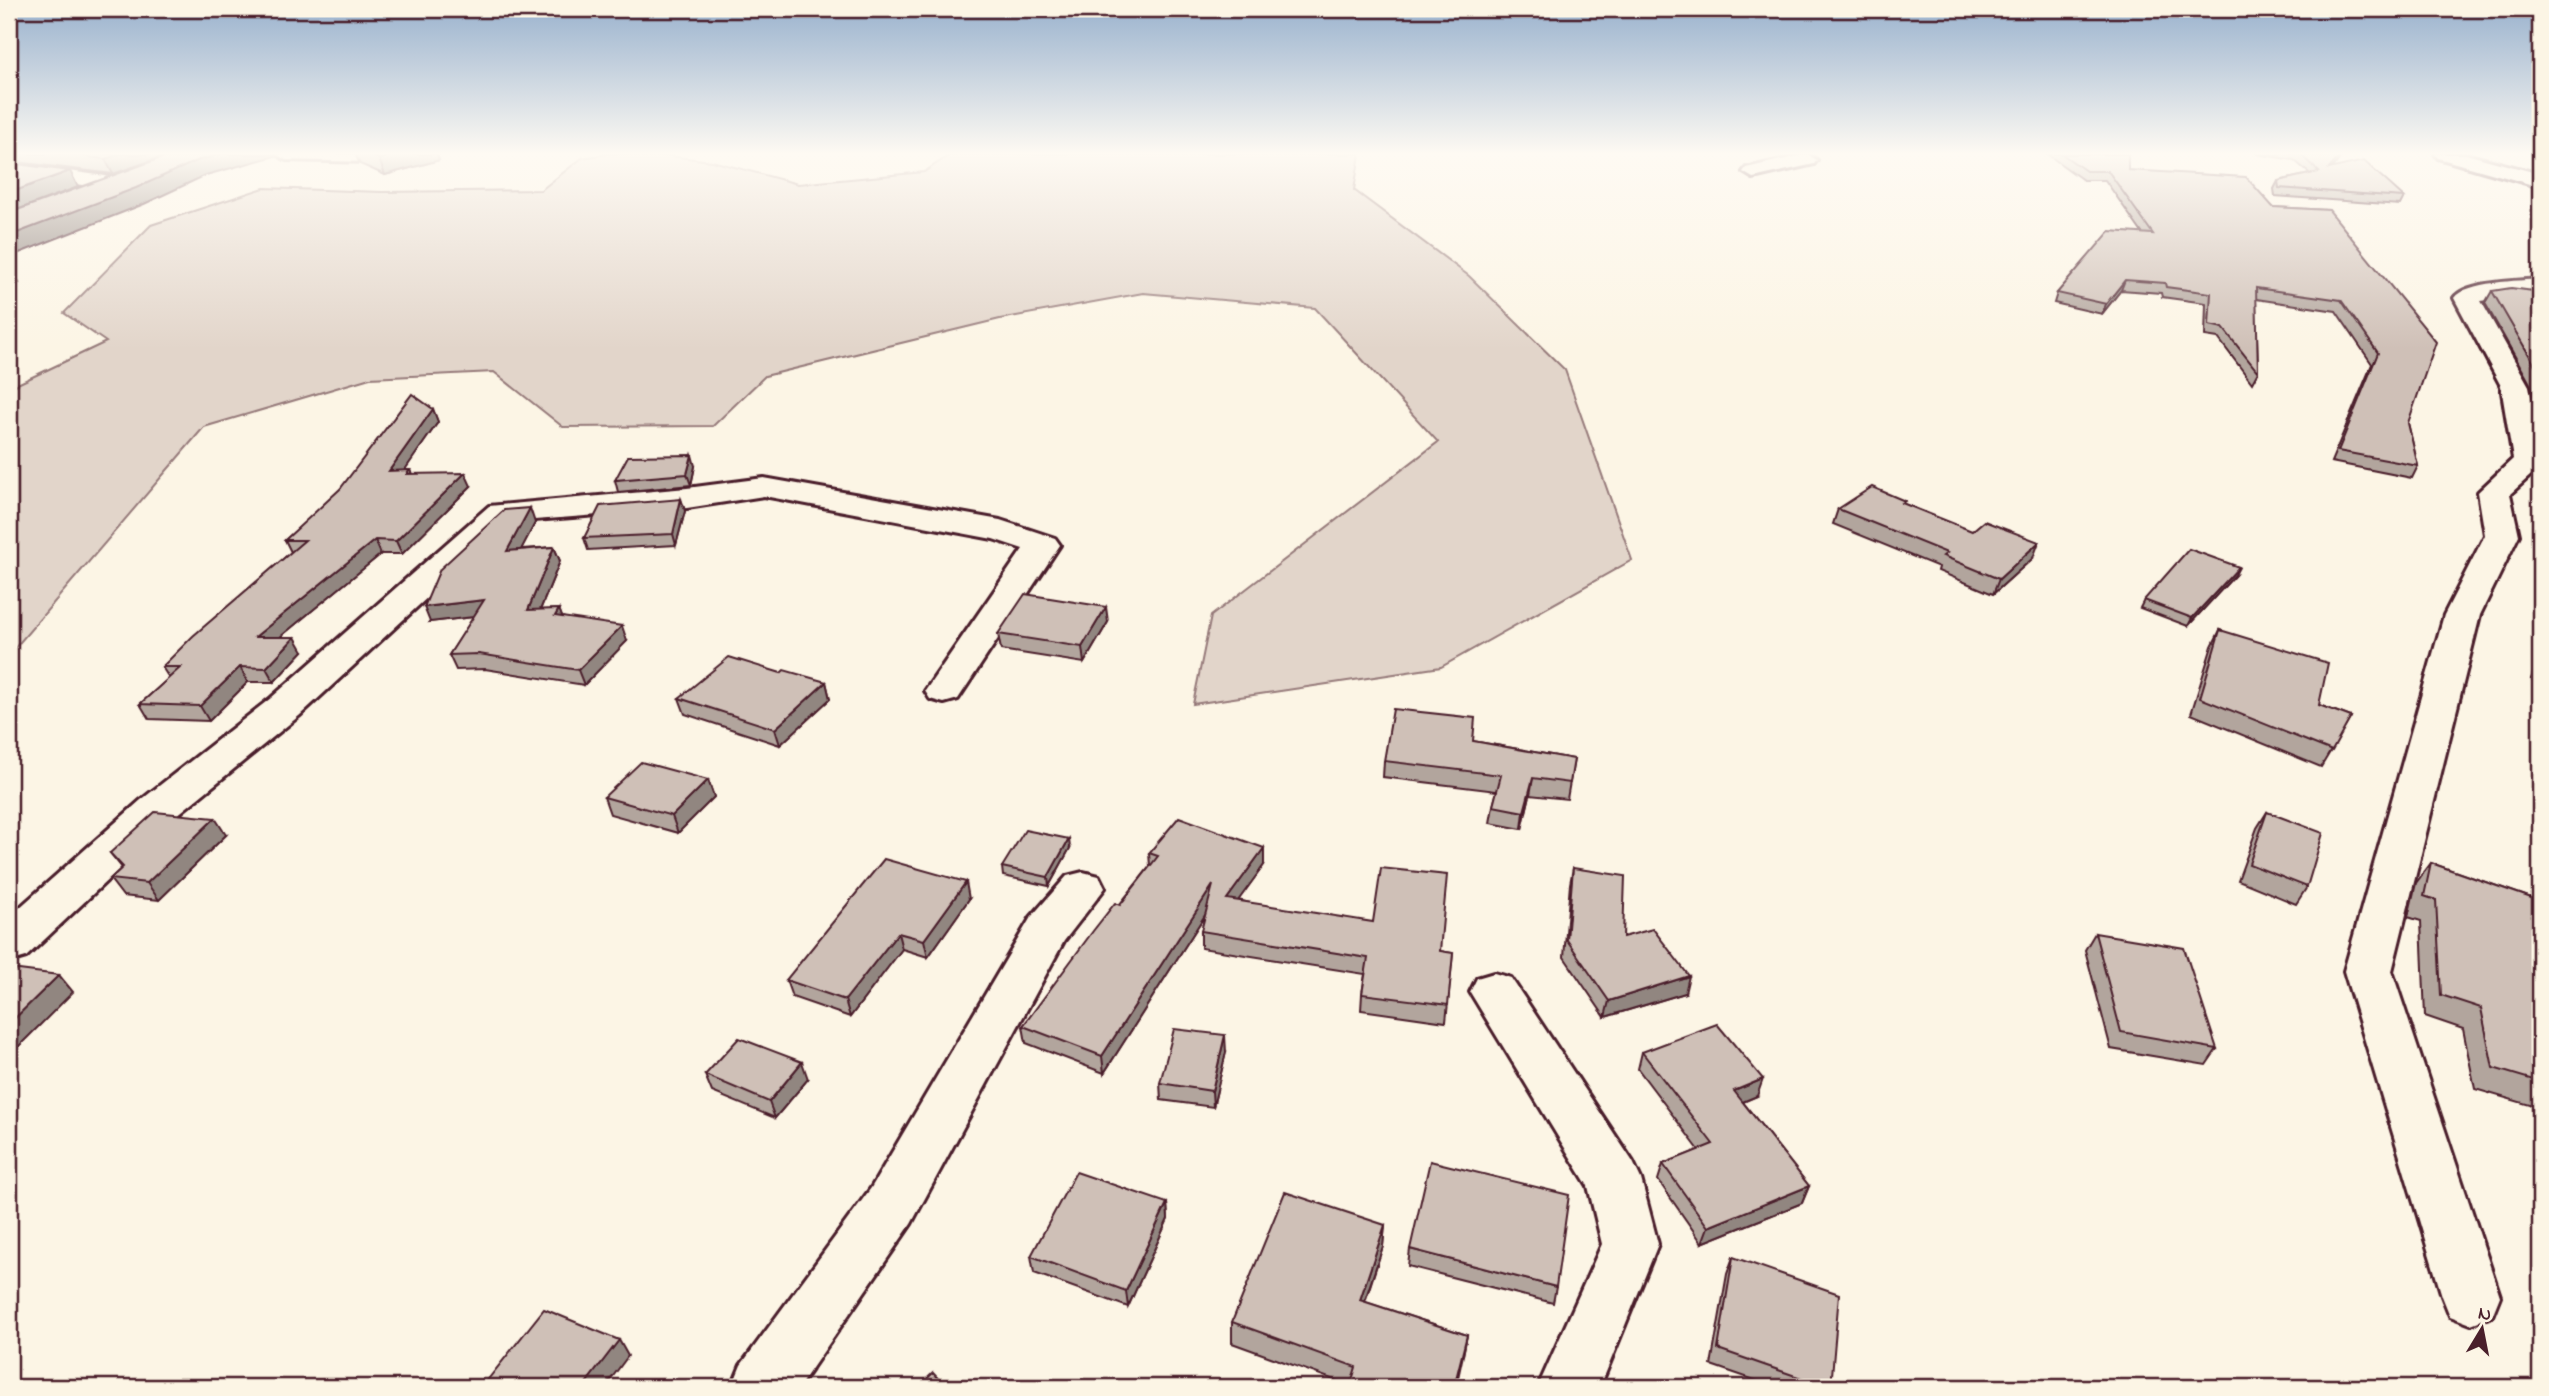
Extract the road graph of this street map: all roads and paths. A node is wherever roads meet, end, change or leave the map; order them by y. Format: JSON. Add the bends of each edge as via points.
{"nodes":[{"id":1,"x":2540,"y":286,"type":"edge"},
{"id":2,"x":944,"y":691,"type":"dead end"},
{"id":3,"x":1083,"y":888,"type":"dead end"},
{"id":4,"x":9,"y":944,"type":"edge"},
{"id":5,"x":1494,"y":992,"type":"dead end"},
{"id":6,"x":2471,"y":1296,"type":"dead end"},
{"id":7,"x":763,"y":1387,"type":"edge"},
{"id":8,"x":1569,"y":1387,"type":"edge"}],
"edges":[{"from":1,"to":6,"type":"street","via":[[2468,298],[2515,386],[2529,461],[2494,492],[2502,535],[2462,615],[2368,971]]},
{"from":2,"to":4,"type":"street","via":[[1043,545],[1000,530],[764,487],[500,513],[285,707],[156,810]]},
{"from":3,"to":7,"type":"street","via":[[1048,929],[891,1206]]},
{"from":5,"to":8,"type":"street","via":[[1614,1179],[1630,1244]]}]}
